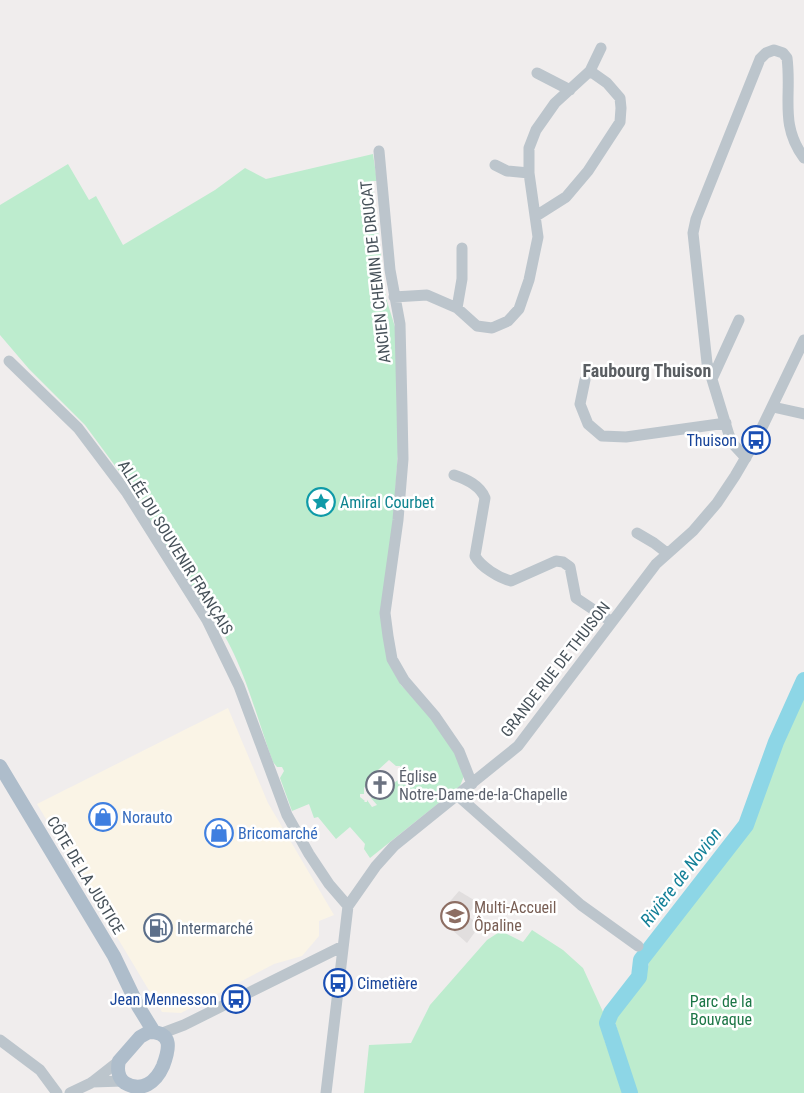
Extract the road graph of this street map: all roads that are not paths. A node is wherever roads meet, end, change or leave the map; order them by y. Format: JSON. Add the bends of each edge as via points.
{"nodes":[{"id":1,"x":601,"y":48,"type":"dead end"},
{"id":2,"x":590,"y":71,"type":"junction"},
{"id":3,"x":538,"y":73,"type":"dead end"},
{"id":4,"x":570,"y":90,"type":"junction"},
{"id":5,"x":379,"y":151,"type":"dead end"},
{"id":6,"x":804,"y":158,"type":"edge"},
{"id":7,"x":495,"y":165,"type":"dead end"},
{"id":8,"x":529,"y":173,"type":"junction"},
{"id":9,"x":536,"y":216,"type":"junction"},
{"id":10,"x":462,"y":248,"type":"dead end"},
{"id":11,"x":394,"y":297,"type":"junction"},
{"id":12,"x":457,"y":308,"type":"junction"},
{"id":13,"x":739,"y":320,"type":"dead end"},
{"id":14,"x":804,"y":340,"type":"edge"},
{"id":15,"x":9,"y":361,"type":"dead end"},
{"id":16,"x":712,"y":379,"type":"junction"},
{"id":17,"x":585,"y":380,"type":"dead end"},
{"id":18,"x":773,"y":407,"type":"junction"},
{"id":19,"x":804,"y":414,"type":"edge"},
{"id":20,"x":726,"y":423,"type":"junction"},
{"id":21,"x":746,"y":458,"type":"junction"},
{"id":22,"x":454,"y":475,"type":"dead end"},
{"id":23,"x":637,"y":534,"type":"dead end"},
{"id":24,"x":667,"y":553,"type":"junction"},
{"id":25,"x":612,"y":622,"type":"junction"},
{"id":26,"x":0,"y":766,"type":"edge"},
{"id":27,"x":472,"y":784,"type":"junction"},
{"id":28,"x":457,"y":795,"type":"junction"},
{"id":29,"x":348,"y":906,"type":"junction"},
{"id":30,"x":343,"y":946,"type":"junction"},
{"id":31,"x":638,"y":946,"type":"dead end"},
{"id":32,"x":138,"y":1006,"type":"junction"},
{"id":33,"x":184,"y":1026,"type":"junction"},
{"id":34,"x":157,"y":1033,"type":"junction"},
{"id":35,"x":140,"y":1038,"type":"junction"},
{"id":36,"x":0,"y":1040,"type":"edge"},
{"id":37,"x":169,"y":1048,"type":"junction"},
{"id":38,"x":119,"y":1061,"type":"junction"},
{"id":39,"x":159,"y":1075,"type":"junction"},
{"id":40,"x":123,"y":1081,"type":"junction"},
{"id":41,"x":91,"y":1083,"type":"junction"},
{"id":42,"x":144,"y":1091,"type":"edge"},
{"id":43,"x":57,"y":1093,"type":"edge"},
{"id":44,"x":70,"y":1093,"type":"edge"},
{"id":45,"x":162,"y":1093,"type":"edge"},
{"id":46,"x":326,"y":1093,"type":"edge"}],
"edges":[{"from":1,"to":2,"type":"street"},
{"from":2,"to":4,"type":"street"},
{"from":2,"to":9,"type":"street","via":[[620,98],[620,122],[588,172],[566,197]]},
{"from":3,"to":4,"type":"street"},
{"from":4,"to":8,"type":"street","via":[[536,130],[529,148]]},
{"from":5,"to":11,"type":"street","name":"ANCIEN CHEMIN DE DRUCAT"},
{"from":6,"to":16,"type":"street","via":[[790,132],[787,58],[774,50],[760,59],[693,233],[707,363]]},
{"from":7,"to":8,"type":"street","via":[[507,171]]},
{"from":8,"to":9,"type":"street"},
{"from":9,"to":12,"type":"street","via":[[538,237],[519,309],[508,321],[492,328],[477,326]]},
{"from":10,"to":12,"type":"street","via":[[462,279]]},
{"from":11,"to":12,"type":"street","via":[[427,295]]},
{"from":11,"to":27,"type":"street","name":"ANCIEN CHEMIN DE DRUCAT","via":[[400,324],[402,458],[398,520],[385,613],[388,636],[392,659],[404,680],[459,751]]},
{"from":13,"to":16,"type":"street"},
{"from":14,"to":18,"type":"street","name":"GRANDE RUE DE THUISON"},
{"from":15,"to":29,"type":"street","name":"ALLÉE DU SOUVENIR FRANÇAIS","via":[[78,428],[127,493],[202,612],[239,686],[287,815],[329,884]]},
{"from":16,"to":20,"type":"street"},
{"from":17,"to":20,"type":"street","via":[[580,404],[588,424],[602,436],[626,436]]},
{"from":18,"to":19,"type":"street"},
{"from":18,"to":21,"type":"street","name":"GRANDE RUE DE THUISON"},
{"from":20,"to":21,"type":"street","via":[[734,445]]},
{"from":21,"to":24,"type":"street","name":"GRANDE RUE DE THUISON","via":[[717,503],[693,531]]},
{"from":22,"to":25,"type":"street","via":[[467,480],[483,492],[485,498],[475,556],[478,562],[511,581],[556,561],[563,562],[570,567],[576,598]]},
{"from":23,"to":24,"type":"street"},
{"from":24,"to":25,"type":"street","name":"GRANDE RUE DE THUISON"},
{"from":25,"to":27,"type":"street","name":"GRANDE RUE DE THUISON","via":[[518,746]]},
{"from":26,"to":32,"type":"main road","name":"CÔTE DE LA JUSTICE","via":[[114,956]]},
{"from":27,"to":28,"type":"street","name":"GRANDE RUE DE THUISON"},
{"from":28,"to":29,"type":"street","name":"GRANDE RUE DE THUISON","via":[[394,846]]},
{"from":28,"to":31,"type":"street","via":[[581,905]]},
{"from":29,"to":30,"type":"street","name":"GRANDE RUE DE THUISON"},
{"from":30,"to":33,"type":"street"},
{"from":30,"to":46,"type":"street","name":"GRANDE RUE DE THUISON"},
{"from":32,"to":34,"type":"main road","name":"CÔTE DE LA JUSTICE"},
{"from":32,"to":35,"type":"main road","name":"CÔTE DE LA JUSTICE"},
{"from":33,"to":34,"type":"street"},
{"from":33,"to":37,"type":"street"},
{"from":34,"to":35,"type":"main road","via":[[149,1032]]},
{"from":34,"to":37,"type":"main road","via":[[166,1040]]},
{"from":35,"to":38,"type":"main road"},
{"from":36,"to":43,"type":"street","via":[[40,1070]]},
{"from":37,"to":39,"type":"main road"},
{"from":38,"to":40,"type":"main road","via":[[119,1074]]},
{"from":38,"to":41,"type":"street"},
{"from":39,"to":42,"type":"main road"},
{"from":39,"to":45,"type":"main road"},
{"from":40,"to":41,"type":"street"},
{"from":40,"to":42,"type":"main road"},
{"from":41,"to":44,"type":"street"}]}
